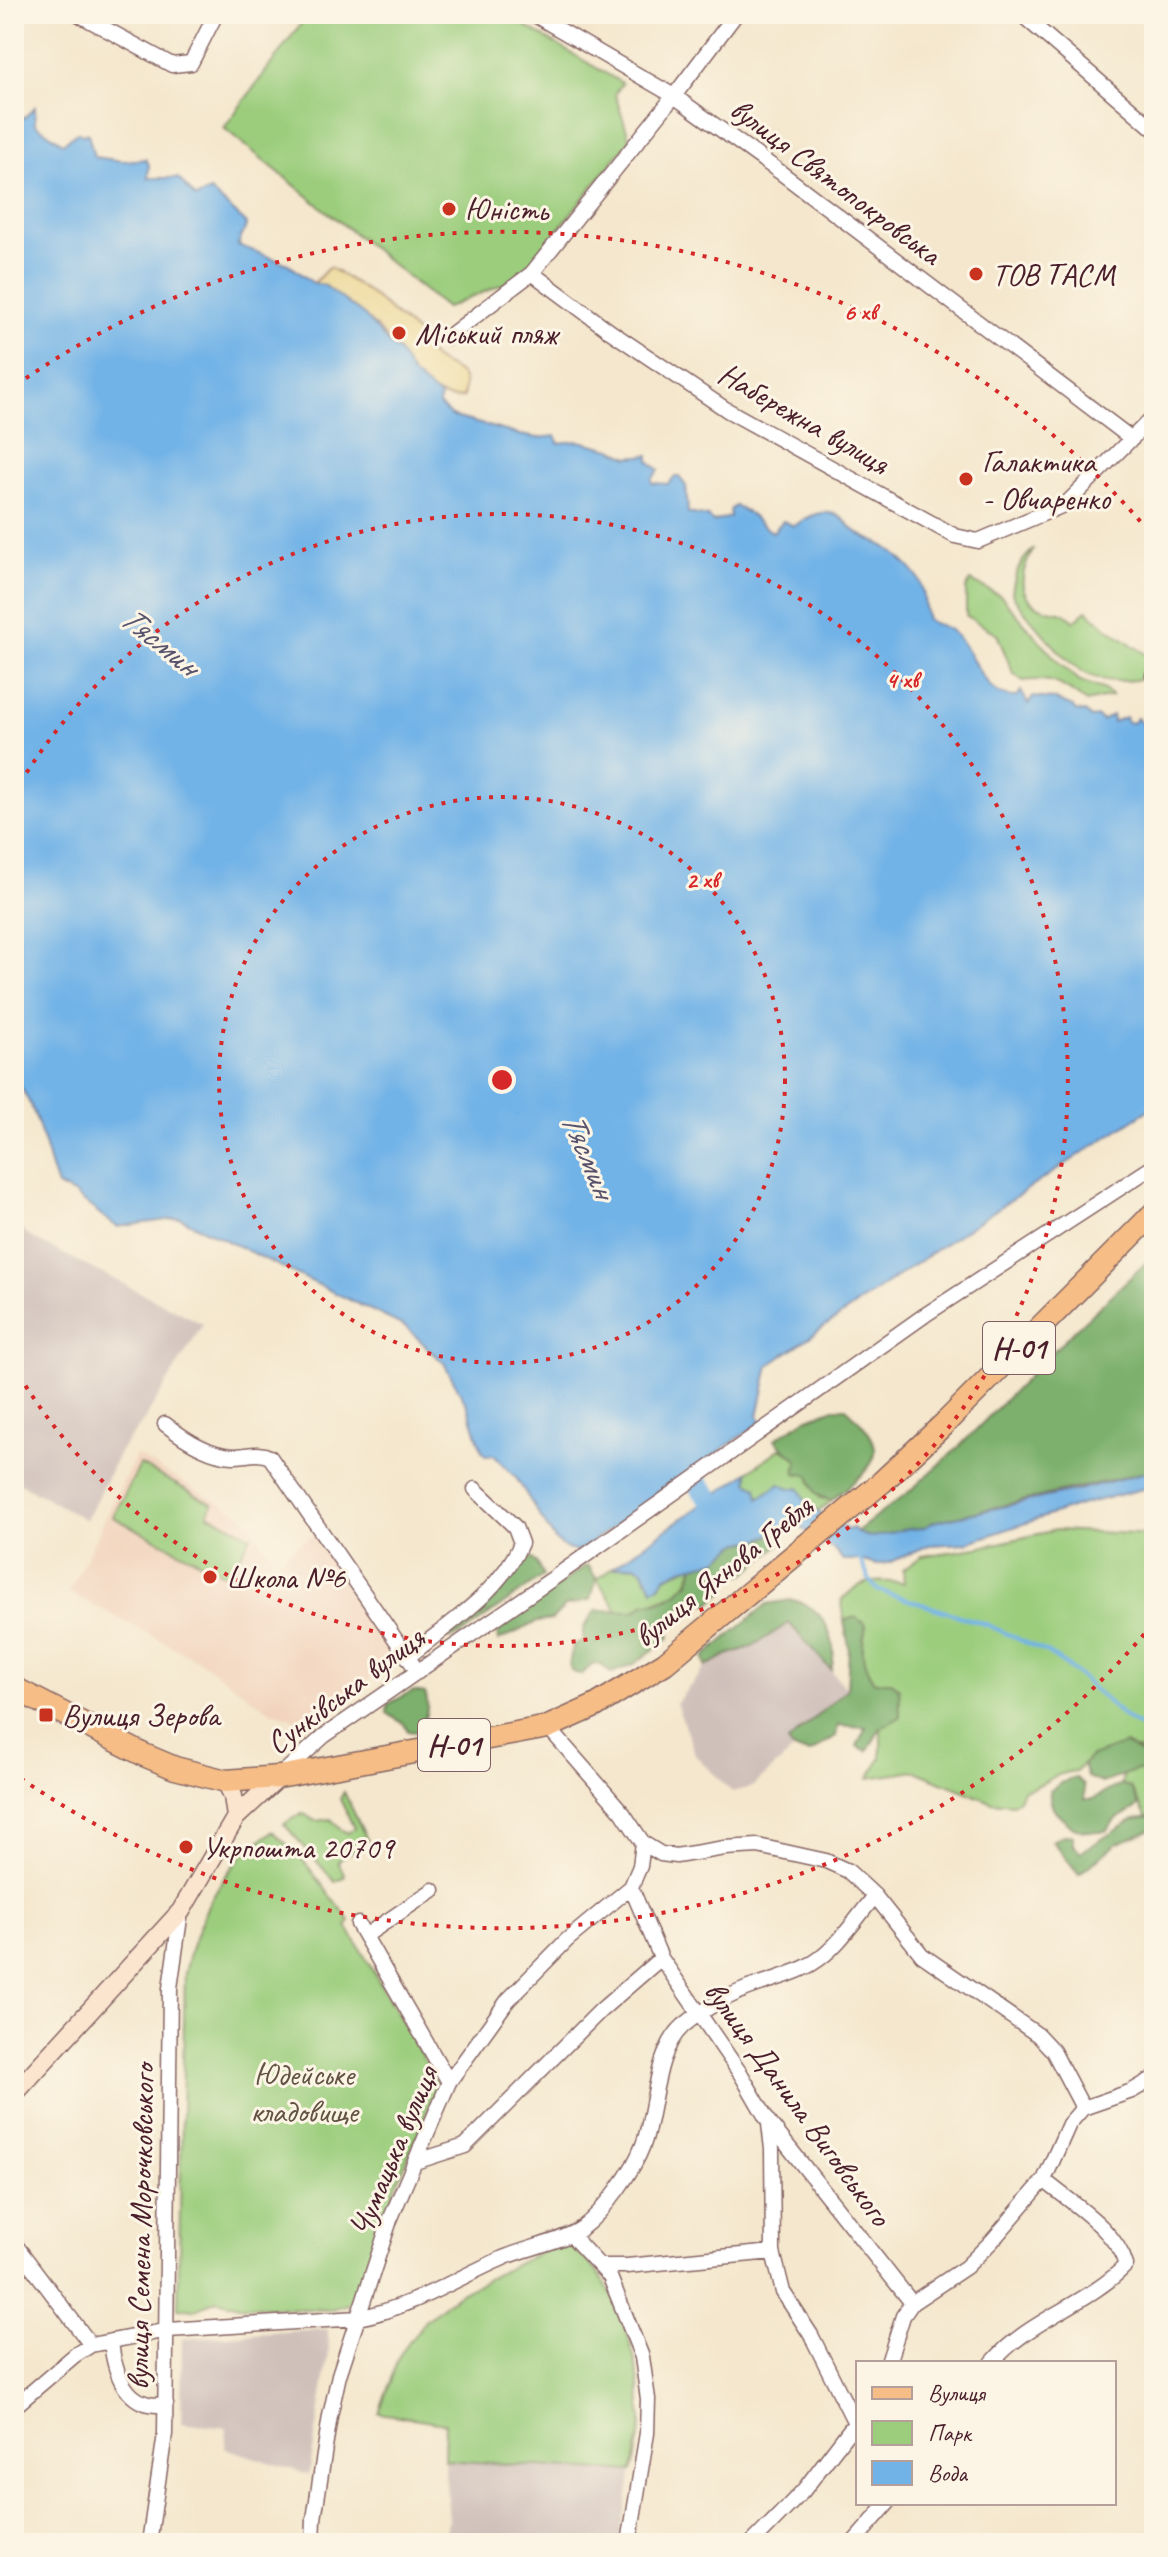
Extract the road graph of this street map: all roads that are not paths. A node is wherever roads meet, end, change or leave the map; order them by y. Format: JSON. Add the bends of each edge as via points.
{"nodes":[{"id":1,"x":78,"y":14,"type":"edge"},
{"id":2,"x":216,"y":14,"type":"edge"},
{"id":3,"x":533,"y":14,"type":"edge"},
{"id":4,"x":736,"y":14,"type":"edge"},
{"id":5,"x":1021,"y":14,"type":"edge"},
{"id":6,"x":674,"y":96,"type":"junction"},
{"id":7,"x":1154,"y":129,"type":"edge"},
{"id":8,"x":532,"y":273,"type":"junction"},
{"id":9,"x":448,"y":337,"type":"dead end"},
{"id":10,"x":1154,"y":416,"type":"edge"},
{"id":11,"x":1132,"y":439,"type":"junction"},
{"id":12,"x":1154,"y":1166,"type":"edge"},
{"id":13,"x":1154,"y":1213,"type":"edge"},
{"id":14,"x":165,"y":1424,"type":"dead end"},
{"id":15,"x":475,"y":1489,"type":"dead end"},
{"id":16,"x":408,"y":1657,"type":"junction"},
{"id":17,"x":418,"y":1672,"type":"junction"},
{"id":18,"x":14,"y":1689,"type":"edge"},
{"id":19,"x":548,"y":1727,"type":"junction"},
{"id":20,"x":279,"y":1777,"type":"junction"},
{"id":21,"x":226,"y":1781,"type":"junction"},
{"id":22,"x":236,"y":1817,"type":"junction"},
{"id":23,"x":643,"y":1843,"type":"junction"},
{"id":24,"x":661,"y":1854,"type":"junction"},
{"id":25,"x":640,"y":1866,"type":"junction"},
{"id":26,"x":631,"y":1887,"type":"junction"},
{"id":27,"x":433,"y":1890,"type":"dead end"},
{"id":28,"x":875,"y":1896,"type":"junction"},
{"id":29,"x":181,"y":1911,"type":"junction"},
{"id":30,"x":661,"y":1958,"type":"junction"},
{"id":31,"x":698,"y":2015,"type":"junction"},
{"id":32,"x":1154,"y":2078,"type":"edge"},
{"id":33,"x":449,"y":2082,"type":"junction"},
{"id":34,"x":14,"y":2094,"type":"edge"},
{"id":35,"x":1083,"y":2108,"type":"junction"},
{"id":36,"x":768,"y":2121,"type":"junction"},
{"id":37,"x":415,"y":2162,"type":"junction"},
{"id":38,"x":1044,"y":2180,"type":"junction"},
{"id":39,"x":571,"y":2235,"type":"junction"},
{"id":40,"x":14,"y":2243,"type":"edge"},
{"id":41,"x":773,"y":2252,"type":"junction"},
{"id":42,"x":601,"y":2266,"type":"junction"},
{"id":43,"x":912,"y":2303,"type":"junction"},
{"id":44,"x":358,"y":2318,"type":"junction"},
{"id":45,"x":168,"y":2330,"type":"junction"},
{"id":46,"x":111,"y":2341,"type":"junction"},
{"id":47,"x":91,"y":2345,"type":"junction"},
{"id":48,"x":889,"y":2361,"type":"edge"},
{"id":49,"x":994,"y":2361,"type":"edge"},
{"id":50,"x":166,"y":2404,"type":"junction"},
{"id":51,"x":14,"y":2407,"type":"edge"},
{"id":52,"x":856,"y":2419,"type":"edge"},
{"id":53,"x":856,"y":2422,"type":"edge"},
{"id":54,"x":886,"y":2505,"type":"edge"},
{"id":55,"x":757,"y":2542,"type":"edge"},
{"id":56,"x":149,"y":2543,"type":"edge"},
{"id":57,"x":313,"y":2543,"type":"edge"},
{"id":58,"x":629,"y":2543,"type":"edge"},
{"id":59,"x":853,"y":2543,"type":"edge"}],
"edges":[{"from":1,"to":2,"type":"street","via":[[172,65],[191,63]]},
{"from":3,"to":6,"type":"street","name":"вулиця Святопокровська"},
{"from":4,"to":6,"type":"street"},
{"from":5,"to":7,"type":"street"},
{"from":6,"to":8,"type":"street"},
{"from":6,"to":11,"type":"street","name":"вулиця Святопокровська"},
{"from":8,"to":9,"type":"street"},
{"from":8,"to":11,"type":"street","name":"Набережна вулиця","via":[[727,410],[955,536],[978,541],[1066,504]]},
{"from":10,"to":11,"type":"street"},
{"from":12,"to":17,"type":"street","name":"Сунківська вулиця","via":[[925,1315]]},
{"from":13,"to":19,"type":"main road","name":"вулиця Яхнова Гребля","number":"Н-01","via":[[882,1482],[665,1663],[595,1706]]},
{"from":14,"to":16,"type":"street","via":[[220,1454],[260,1452],[270,1457]]},
{"from":15,"to":16,"type":"street","name":"Сунківська вулиця","via":[[515,1527],[521,1543],[495,1582]]},
{"from":16,"to":17,"type":"street"},
{"from":17,"to":20,"type":"street","name":"Сунківська вулиця","via":[[324,1736]]},
{"from":18,"to":21,"type":"main road","number":"Н-01","via":[[144,1755]]},
{"from":19,"to":20,"type":"main road","name":"вулиця Яхнова Гребля","number":"Н-01"},
{"from":19,"to":23,"type":"street"},
{"from":20,"to":21,"type":"main road","name":"вулиця Яхнова Гребля","number":"Н-01"},
{"from":20,"to":22,"type":"street","name":"Сунківська вулиця"},
{"from":21,"to":22,"type":"street"},
{"from":22,"to":29,"type":"street","name":"Сунківська вулиця"},
{"from":23,"to":24,"type":"street"},
{"from":23,"to":25,"type":"street","name":"Чумацька вулиця"},
{"from":24,"to":25,"type":"street"},
{"from":24,"to":28,"type":"street","via":[[758,1846],[787,1850],[848,1871]]},
{"from":25,"to":26,"type":"street","name":"Чумацька вулиця"},
{"from":26,"to":30,"type":"street","name":"вулиця Данила Виговського"},
{"from":26,"to":33,"type":"street","name":"Чумацька вулиця","via":[[567,1940],[508,2000]]},
{"from":27,"to":33,"type":"street","via":[[361,1930]]},
{"from":28,"to":31,"type":"street","via":[[816,1962]]},
{"from":28,"to":35,"type":"street","via":[[922,1955],[1038,2035],[1053,2051]]},
{"from":29,"to":34,"type":"street","name":"Сунківська вулиця"},
{"from":29,"to":45,"type":"street","name":"вулиця Семена Морочковського","via":[[170,1988]]},
{"from":30,"to":31,"type":"street","name":"вулиця Данила Виговського"},
{"from":30,"to":37,"type":"street","via":[[601,2010],[465,2146]]},
{"from":31,"to":36,"type":"street","name":"вулиця Данила Виговського"},
{"from":31,"to":39,"type":"street","via":[[670,2044],[643,2144],[631,2169],[585,2226]]},
{"from":32,"to":35,"type":"street"},
{"from":33,"to":37,"type":"street","name":"Чумацька вулиця"},
{"from":35,"to":38,"type":"street","via":[[1069,2124]]},
{"from":36,"to":41,"type":"street"},
{"from":36,"to":43,"type":"street","name":"вулиця Данила Виговського"},
{"from":37,"to":44,"type":"street","name":"Чумацька вулиця"},
{"from":38,"to":43,"type":"street","via":[[966,2267]]},
{"from":38,"to":49,"type":"street","via":[[1108,2233],[1126,2265],[1111,2282],[1017,2340]]},
{"from":39,"to":42,"type":"street"},
{"from":39,"to":44,"type":"street","via":[[500,2259],[378,2315]]},
{"from":40,"to":47,"type":"street","name":"вулиця Семена Морочковського"},
{"from":41,"to":42,"type":"street"},
{"from":41,"to":52,"type":"street","via":[[783,2292]]},
{"from":42,"to":58,"type":"street","via":[[642,2357],[648,2399]]},
{"from":43,"to":48,"type":"street"},
{"from":44,"to":45,"type":"street"},
{"from":44,"to":57,"type":"street","name":"Чумацька вулиця","via":[[330,2416]]},
{"from":45,"to":46,"type":"street"},
{"from":45,"to":50,"type":"street","name":"вулиця Семена Морочковського"},
{"from":46,"to":47,"type":"street"},
{"from":46,"to":50,"type":"street","via":[[120,2380],[142,2404]]},
{"from":47,"to":51,"type":"street"},
{"from":50,"to":56,"type":"street","name":"вулиця Семена Морочковського"},
{"from":53,"to":55,"type":"street"},
{"from":54,"to":59,"type":"street"}]}
